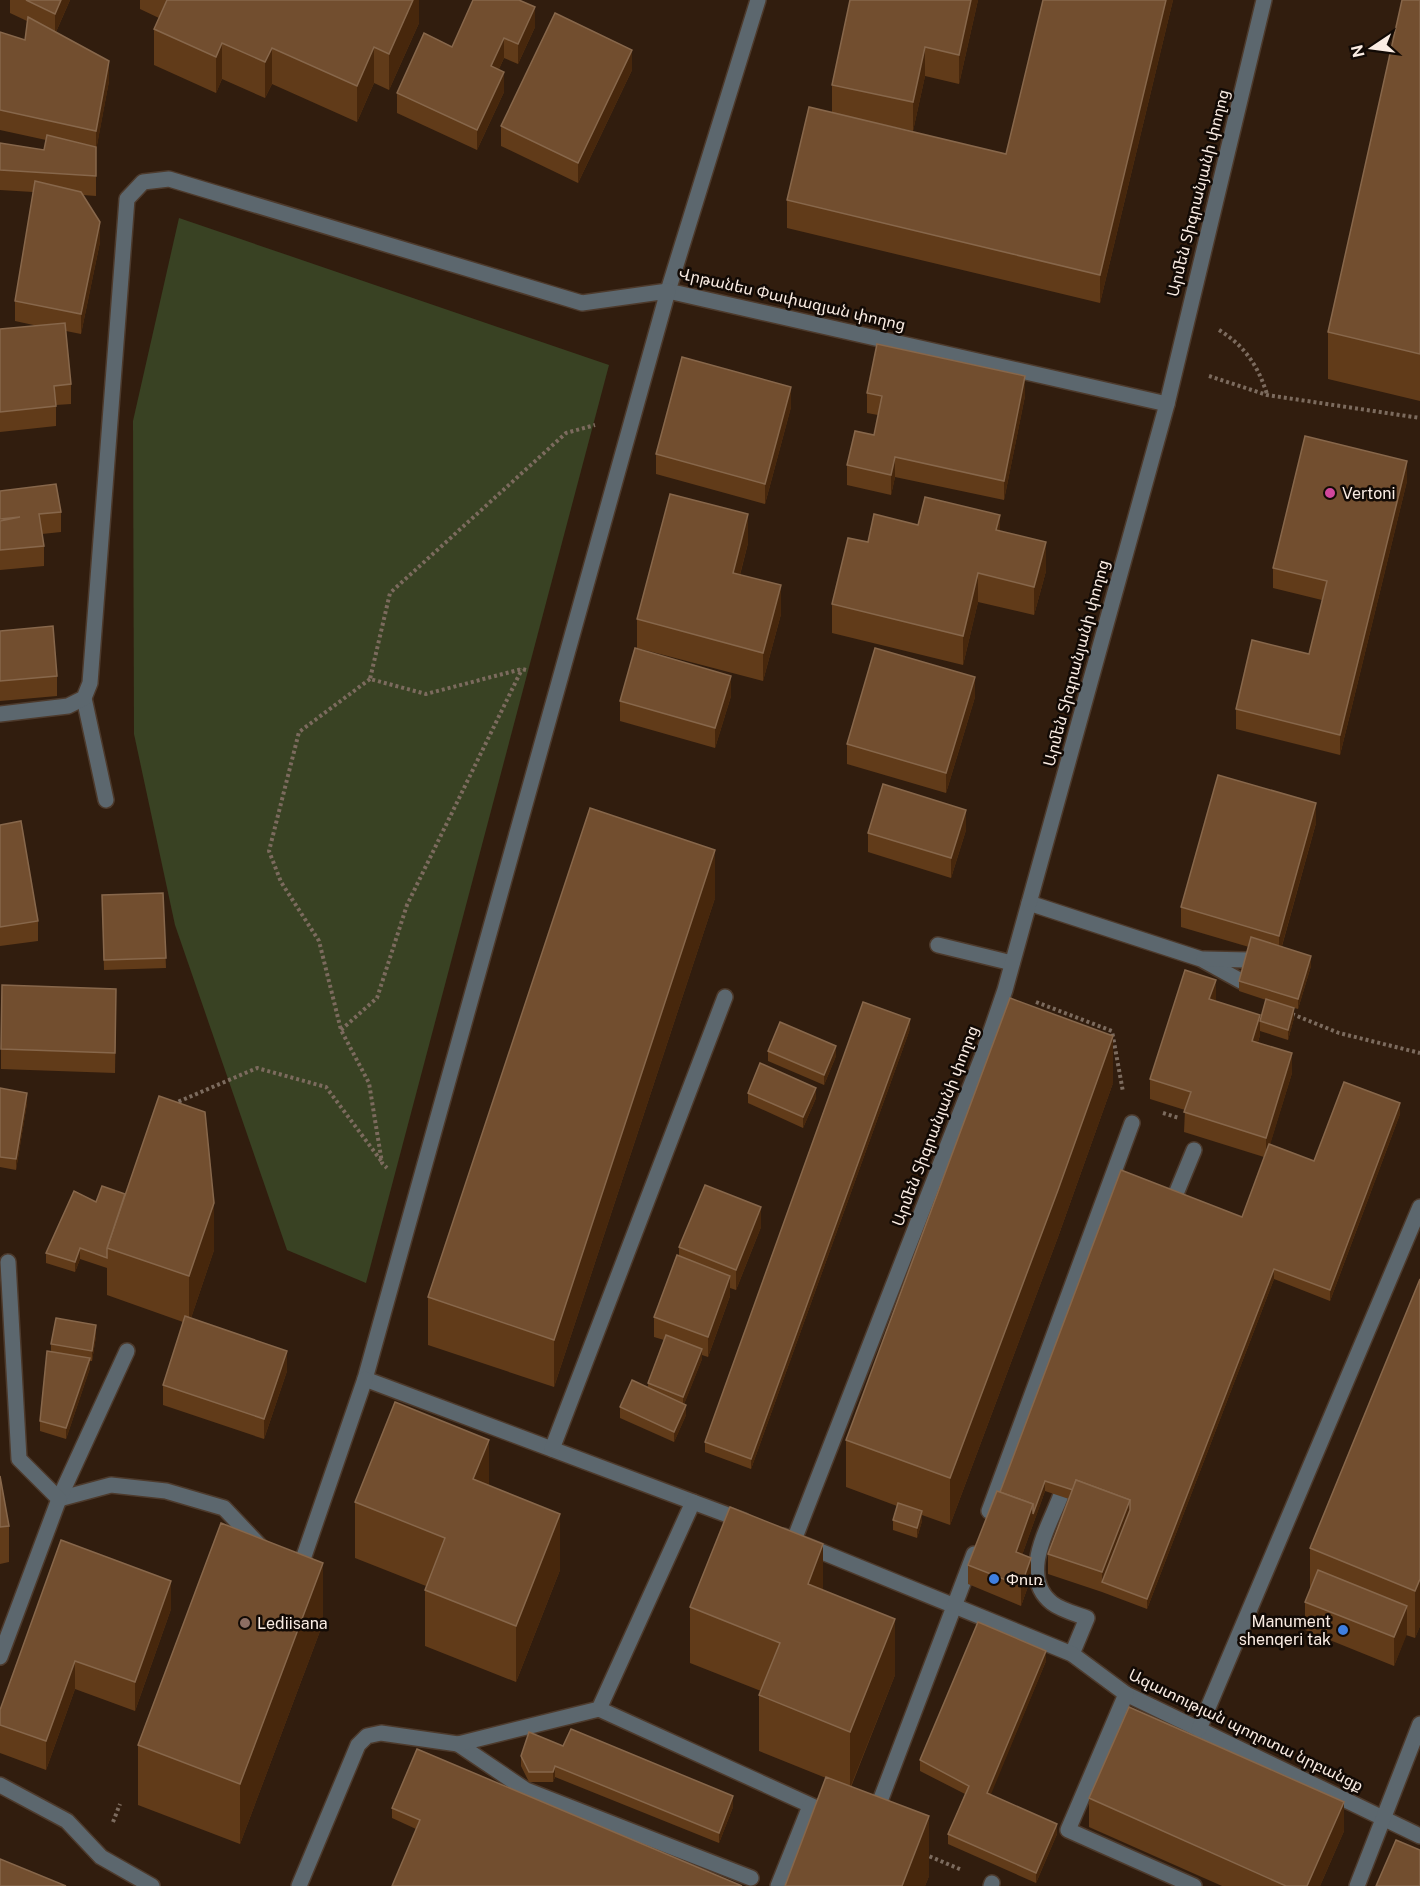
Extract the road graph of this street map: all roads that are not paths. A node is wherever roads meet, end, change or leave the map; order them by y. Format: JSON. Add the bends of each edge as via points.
{"nodes":[{"id":1,"x":758,"y":0,"type":"edge"},
{"id":2,"x":1264,"y":0,"type":"edge"},
{"id":3,"x":668,"y":291,"type":"junction"},
{"id":4,"x":1167,"y":404,"type":"junction"},
{"id":5,"x":84,"y":698,"type":"junction"},
{"id":6,"x":0,"y":714,"type":"edge"},
{"id":7,"x":106,"y":800,"type":"dead end"},
{"id":8,"x":1029,"y":903,"type":"junction"},
{"id":9,"x":938,"y":945,"type":"dead end"},
{"id":10,"x":1201,"y":959,"type":"junction"},
{"id":11,"x":1248,"y":960,"type":"edge"},
{"id":12,"x":1012,"y":963,"type":"junction"},
{"id":13,"x":1241,"y":981,"type":"edge"},
{"id":14,"x":725,"y":997,"type":"dead end"},
{"id":15,"x":1132,"y":1123,"type":"road end"},
{"id":16,"x":1194,"y":1150,"type":"dead end"},
{"id":17,"x":1173,"y":1201,"type":"edge"},
{"id":18,"x":1420,"y":1207,"type":"edge"},
{"id":19,"x":8,"y":1262,"type":"dead end"},
{"id":20,"x":127,"y":1352,"type":"dead end"},
{"id":21,"x":365,"y":1379,"type":"junction"},
{"id":22,"x":552,"y":1449,"type":"junction"},
{"id":23,"x":59,"y":1499,"type":"junction"},
{"id":24,"x":693,"y":1502,"type":"junction"},
{"id":25,"x":1071,"y":1514,"type":"edge"},
{"id":26,"x":1048,"y":1531,"type":"junction"},
{"id":27,"x":1063,"y":1535,"type":"edge"},
{"id":28,"x":794,"y":1540,"type":"junction"},
{"id":29,"x":1039,"y":1555,"type":"junction"},
{"id":30,"x":1054,"y":1561,"type":"edge"},
{"id":31,"x":954,"y":1605,"type":"junction"},
{"id":32,"x":1072,"y":1654,"type":"junction"},
{"id":33,"x":0,"y":1657,"type":"edge"},
{"id":34,"x":1126,"y":1694,"type":"junction"},
{"id":35,"x":599,"y":1709,"type":"junction"},
{"id":36,"x":1420,"y":1724,"type":"edge"},
{"id":37,"x":1199,"y":1729,"type":"junction"},
{"id":38,"x":458,"y":1744,"type":"junction"},
{"id":39,"x":0,"y":1785,"type":"edge"},
{"id":40,"x":810,"y":1806,"type":"junction"},
{"id":41,"x":1385,"y":1819,"type":"junction"},
{"id":42,"x":1420,"y":1836,"type":"edge"},
{"id":43,"x":751,"y":1878,"type":"dead end"},
{"id":44,"x":151,"y":1886,"type":"edge"},
{"id":45,"x":299,"y":1886,"type":"edge"},
{"id":46,"x":778,"y":1886,"type":"edge"},
{"id":47,"x":1194,"y":1886,"type":"edge"},
{"id":48,"x":1357,"y":1886,"type":"edge"}],
"edges":[{"from":1,"to":3,"type":"street","name":"Վրթանես Փափազյան փողոց"},
{"from":2,"to":4,"type":"street","name":"Արմեն Տիգրանյանի փողոց"},
{"from":3,"to":4,"type":"street","name":"Վրթանես Փափազյան փողոց"},
{"from":3,"to":5,"type":"street","via":[[582,303],[169,179],[143,182],[126,199],[90,683]]},
{"from":3,"to":21,"type":"street"},
{"from":4,"to":8,"type":"street","name":"Արմեն Տիգրանյանի փողոց"},
{"from":5,"to":6,"type":"street","via":[[68,706]]},
{"from":5,"to":7,"type":"street"},
{"from":8,"to":10,"type":"street"},
{"from":8,"to":12,"type":"street","name":"Արմեն Տիգրանյանի փողոց"},
{"from":9,"to":12,"type":"street"},
{"from":10,"to":11,"type":"street"},
{"from":10,"to":13,"type":"street"},
{"from":12,"to":28,"type":"street","name":"Արմեն Տիգրանյանի փողոց","via":[[982,1057]]},
{"from":14,"to":22,"type":"street"},
{"from":15,"to":31,"type":"street"},
{"from":16,"to":17,"type":"street"},
{"from":18,"to":37,"type":"street"},
{"from":19,"to":23,"type":"street","via":[[19,1459]]},
{"from":20,"to":23,"type":"street"},
{"from":21,"to":22,"type":"street"},
{"from":21,"to":23,"type":"street","via":[[302,1562],[280,1564],[224,1508],[166,1491],[111,1485]]},
{"from":22,"to":24,"type":"street"},
{"from":23,"to":33,"type":"street"},
{"from":24,"to":28,"type":"street"},
{"from":24,"to":35,"type":"street"},
{"from":25,"to":26,"type":"street","via":[[1058,1502]]},
{"from":26,"to":27,"type":"street"},
{"from":26,"to":29,"type":"street"},
{"from":28,"to":31,"type":"street","name":"Ազատության պողոտա նրբանցք"},
{"from":29,"to":30,"type":"street"},
{"from":29,"to":32,"type":"street","via":[[1035,1568],[1040,1587],[1053,1603],[1087,1618]]},
{"from":31,"to":32,"type":"street","name":"Ազատության պողոտա նրբանցք"},
{"from":31,"to":40,"type":"street","via":[[869,1830]]},
{"from":32,"to":34,"type":"street","name":"Ազատության պողոտա նրբանցք"},
{"from":34,"to":37,"type":"street","name":"Ազատության պողոտա նրբանցք"},
{"from":34,"to":47,"type":"street","via":[[1068,1830]]},
{"from":35,"to":38,"type":"street"},
{"from":35,"to":40,"type":"street"},
{"from":36,"to":41,"type":"street"},
{"from":37,"to":41,"type":"street","name":"Ազատության պողոտա նրբանցք"},
{"from":38,"to":43,"type":"street","via":[[526,1790]]},
{"from":38,"to":45,"type":"street","via":[[381,1733],[367,1736],[358,1745]]},
{"from":39,"to":44,"type":"street","via":[[67,1821],[101,1857]]},
{"from":40,"to":46,"type":"street"},
{"from":41,"to":42,"type":"street","name":"Ազատության պողոտա նրբանցք"},
{"from":41,"to":48,"type":"street"}]}
